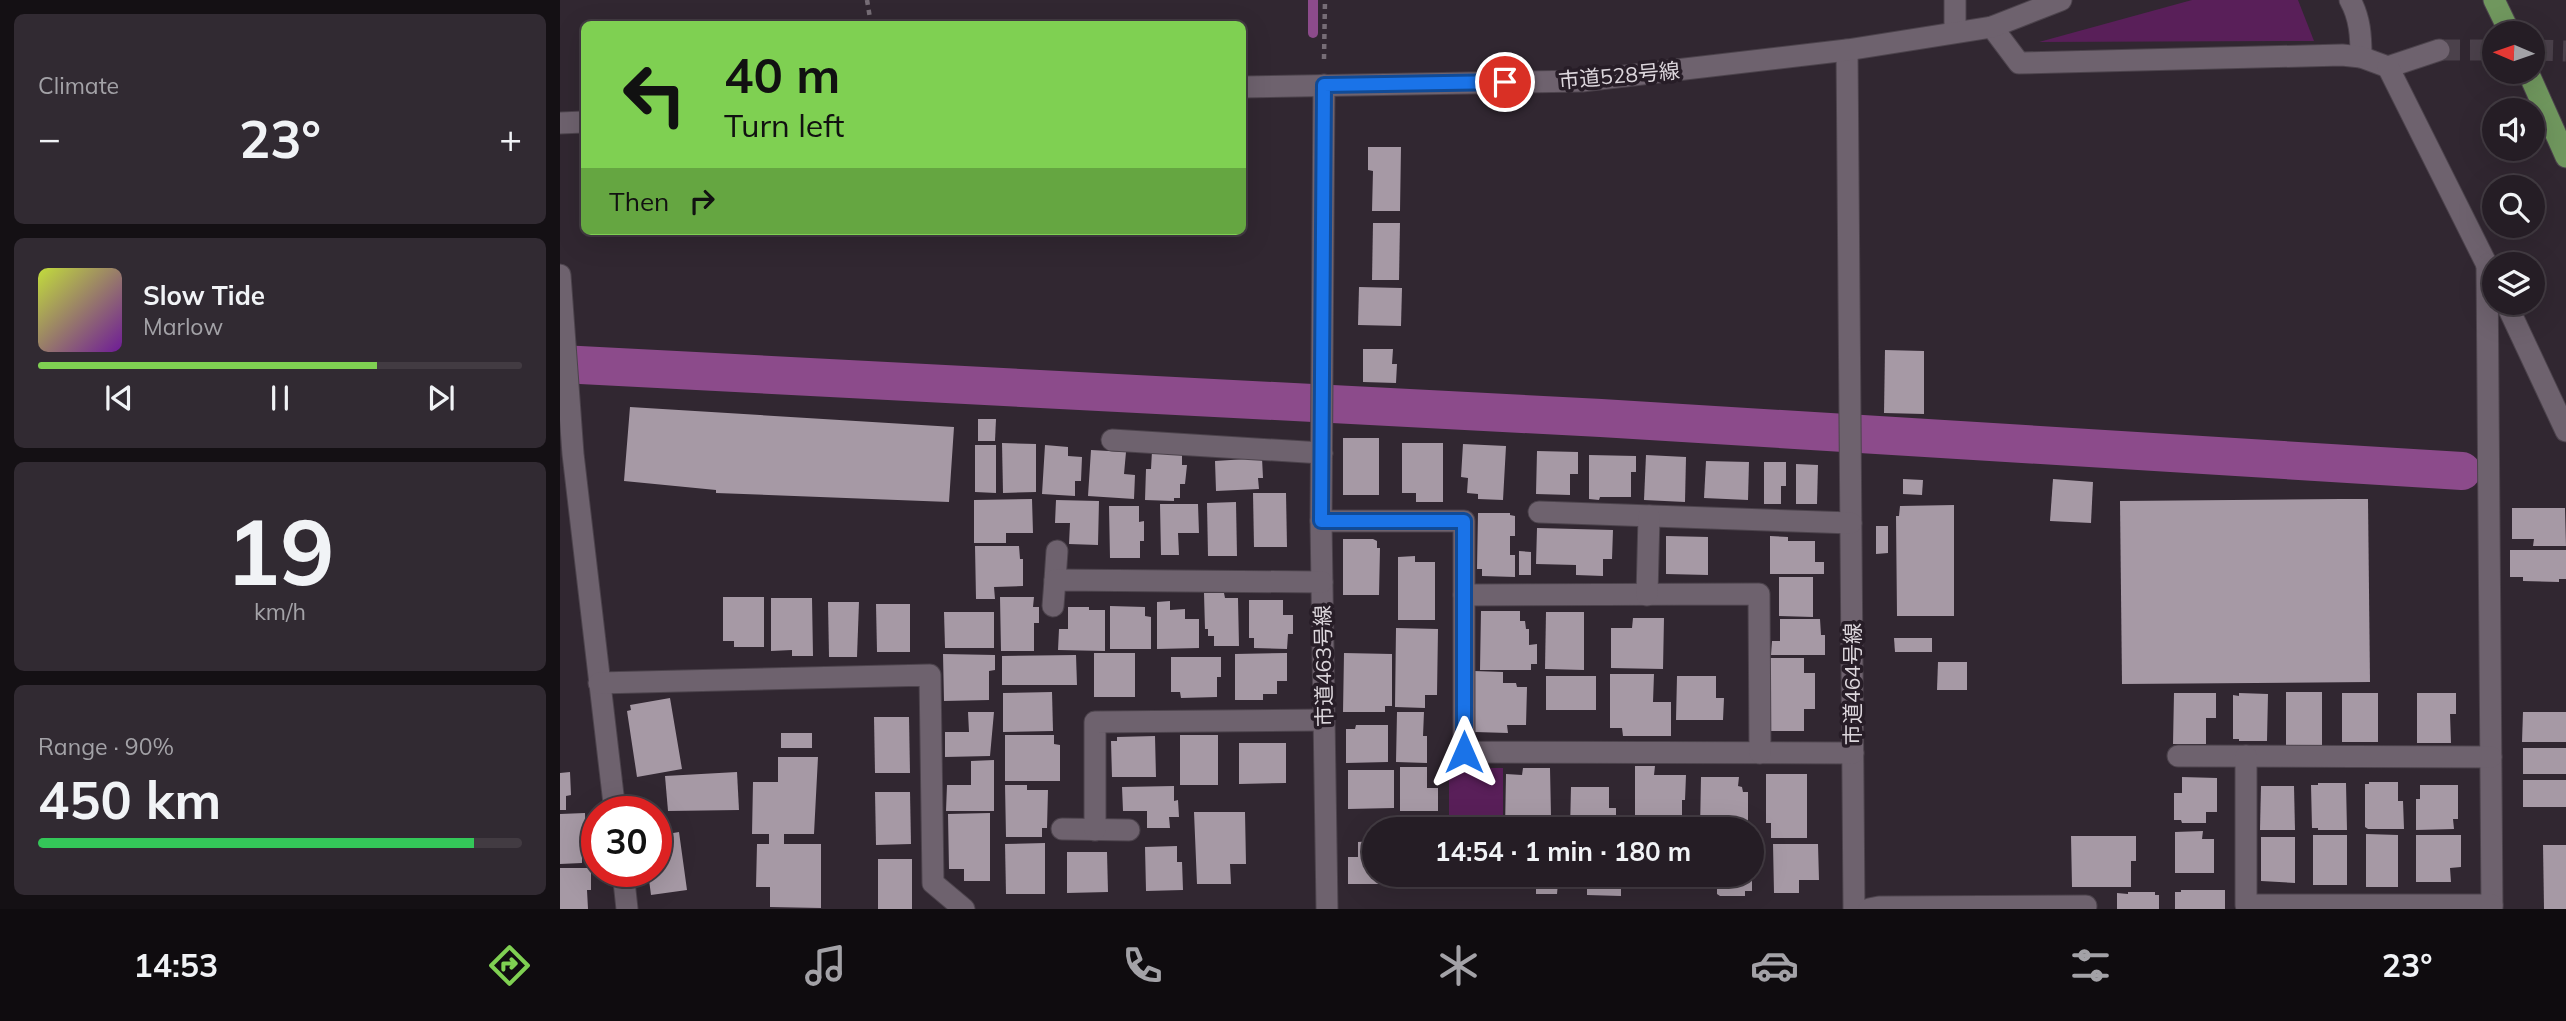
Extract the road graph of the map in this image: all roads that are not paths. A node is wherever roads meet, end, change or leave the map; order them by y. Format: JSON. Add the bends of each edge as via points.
{"nodes":[{"id":1,"x":1955,"y":0,"type":"edge"},
{"id":2,"x":2062,"y":0,"type":"edge"},
{"id":3,"x":2350,"y":0,"type":"edge"},
{"id":4,"x":2494,"y":0,"type":"edge"},
{"id":5,"x":2504,"y":21,"type":"edge"},
{"id":6,"x":1992,"y":27,"type":"junction"},
{"id":7,"x":1955,"y":32,"type":"junction"},
{"id":8,"x":1847,"y":50,"type":"junction"},
{"id":9,"x":2439,"y":50,"type":"tunnel mouth"},
{"id":10,"x":2361,"y":57,"type":"junction"},
{"id":11,"x":2388,"y":67,"type":"junction"},
{"id":12,"x":2533,"y":84,"type":"edge"},
{"id":13,"x":1324,"y":85,"type":"junction"},
{"id":14,"x":1246,"y":88,"type":"edge"},
{"id":15,"x":581,"y":122,"type":"edge"},
{"id":16,"x":560,"y":123,"type":"edge"},
{"id":17,"x":2566,"y":157,"type":"edge"},
{"id":18,"x":2482,"y":255,"type":"edge"},
{"id":19,"x":560,"y":275,"type":"edge"},
{"id":20,"x":2490,"y":315,"type":"edge"},
{"id":21,"x":2512,"y":315,"type":"edge"},
{"id":22,"x":2566,"y":431,"type":"edge"},
{"id":23,"x":1112,"y":440,"type":"dead end"},
{"id":24,"x":1322,"y":453,"type":"junction"},
{"id":25,"x":1539,"y":512,"type":"dead end"},
{"id":26,"x":1650,"y":516,"type":"junction"},
{"id":27,"x":1321,"y":521,"type":"junction"},
{"id":28,"x":1851,"y":523,"type":"junction"},
{"id":29,"x":1057,"y":551,"type":"dead end"},
{"id":30,"x":1055,"y":580,"type":"junction"},
{"id":31,"x":1322,"y":582,"type":"junction"},
{"id":32,"x":1464,"y":595,"type":"junction"},
{"id":33,"x":1647,"y":595,"type":"junction"},
{"id":34,"x":1053,"y":606,"type":"dead end"},
{"id":35,"x":599,"y":683,"type":"junction"},
{"id":36,"x":1324,"y":720,"type":"junction"},
{"id":37,"x":1760,"y":753,"type":"junction"},
{"id":38,"x":1853,"y":753,"type":"junction"},
{"id":39,"x":2178,"y":755,"type":"dead end"},
{"id":40,"x":2246,"y":756,"type":"junction"},
{"id":41,"x":2491,"y":757,"type":"junction"},
{"id":42,"x":613,"y":796,"type":"edge"},
{"id":43,"x":1062,"y":829,"type":"dead end"},
{"id":44,"x":1095,"y":830,"type":"junction"},
{"id":45,"x":1129,"y":830,"type":"dead end"},
{"id":46,"x":625,"y":887,"type":"edge"},
{"id":47,"x":2086,"y":906,"type":"dead end"},
{"id":48,"x":2492,"y":907,"type":"edge"},
{"id":49,"x":627,"y":909,"type":"edge"},
{"id":50,"x":964,"y":909,"type":"edge"},
{"id":51,"x":1327,"y":909,"type":"edge"},
{"id":52,"x":1854,"y":909,"type":"edge"},
{"id":53,"x":1869,"y":909,"type":"edge"}],
"edges":[{"from":1,"to":7,"type":"street"},
{"from":2,"to":6,"type":"street","name":"市道528号線"},
{"from":3,"to":10,"type":"street","via":[[2356,11]]},
{"from":4,"to":5,"type":"highway"},
{"from":6,"to":7,"type":"street","name":"市道528号線"},
{"from":6,"to":10,"type":"street","via":[[2019,63]]},
{"from":7,"to":8,"type":"street","name":"市道528号線"},
{"from":8,"to":13,"type":"street","name":"市道528号線","via":[[1582,81]]},
{"from":8,"to":28,"type":"street","name":"市道464号線"},
{"from":9,"to":11,"type":"street"},
{"from":10,"to":11,"type":"street"},
{"from":11,"to":18,"type":"street"},
{"from":12,"to":17,"type":"highway"},
{"from":13,"to":14,"type":"street","name":"市道528号線"},
{"from":13,"to":24,"type":"street","name":"市道463号線"},
{"from":15,"to":16,"type":"street"},
{"from":19,"to":35,"type":"street","via":[[573,454]]},
{"from":20,"to":41,"type":"street"},
{"from":21,"to":22,"type":"street"},
{"from":23,"to":24,"type":"street"},
{"from":24,"to":27,"type":"street","name":"市道463号線"},
{"from":25,"to":26,"type":"street"},
{"from":26,"to":28,"type":"street"},
{"from":26,"to":33,"type":"street"},
{"from":27,"to":31,"type":"street","name":"市道463号線"},
{"from":27,"to":32,"type":"street","via":[[1464,521]]},
{"from":28,"to":38,"type":"street","name":"市道464号線"},
{"from":29,"to":30,"type":"street"},
{"from":30,"to":31,"type":"street"},
{"from":30,"to":34,"type":"street"},
{"from":31,"to":36,"type":"street","name":"市道463号線"},
{"from":32,"to":33,"type":"street"},
{"from":32,"to":37,"type":"street","via":[[1464,752]]},
{"from":33,"to":37,"type":"street","via":[[1759,594]]},
{"from":35,"to":42,"type":"street"},
{"from":35,"to":50,"type":"street","via":[[930,675],[933,883]]},
{"from":36,"to":44,"type":"street","via":[[1095,722]]},
{"from":36,"to":51,"type":"street","name":"市道463号線"},
{"from":37,"to":38,"type":"street"},
{"from":38,"to":52,"type":"street","name":"市道464号線"},
{"from":39,"to":40,"type":"street"},
{"from":40,"to":41,"type":"street"},
{"from":40,"to":48,"type":"street","via":[[2246,905]]},
{"from":41,"to":48,"type":"street"},
{"from":43,"to":44,"type":"street"},
{"from":44,"to":45,"type":"street"},
{"from":46,"to":49,"type":"street"},
{"from":47,"to":53,"type":"street"}]}
